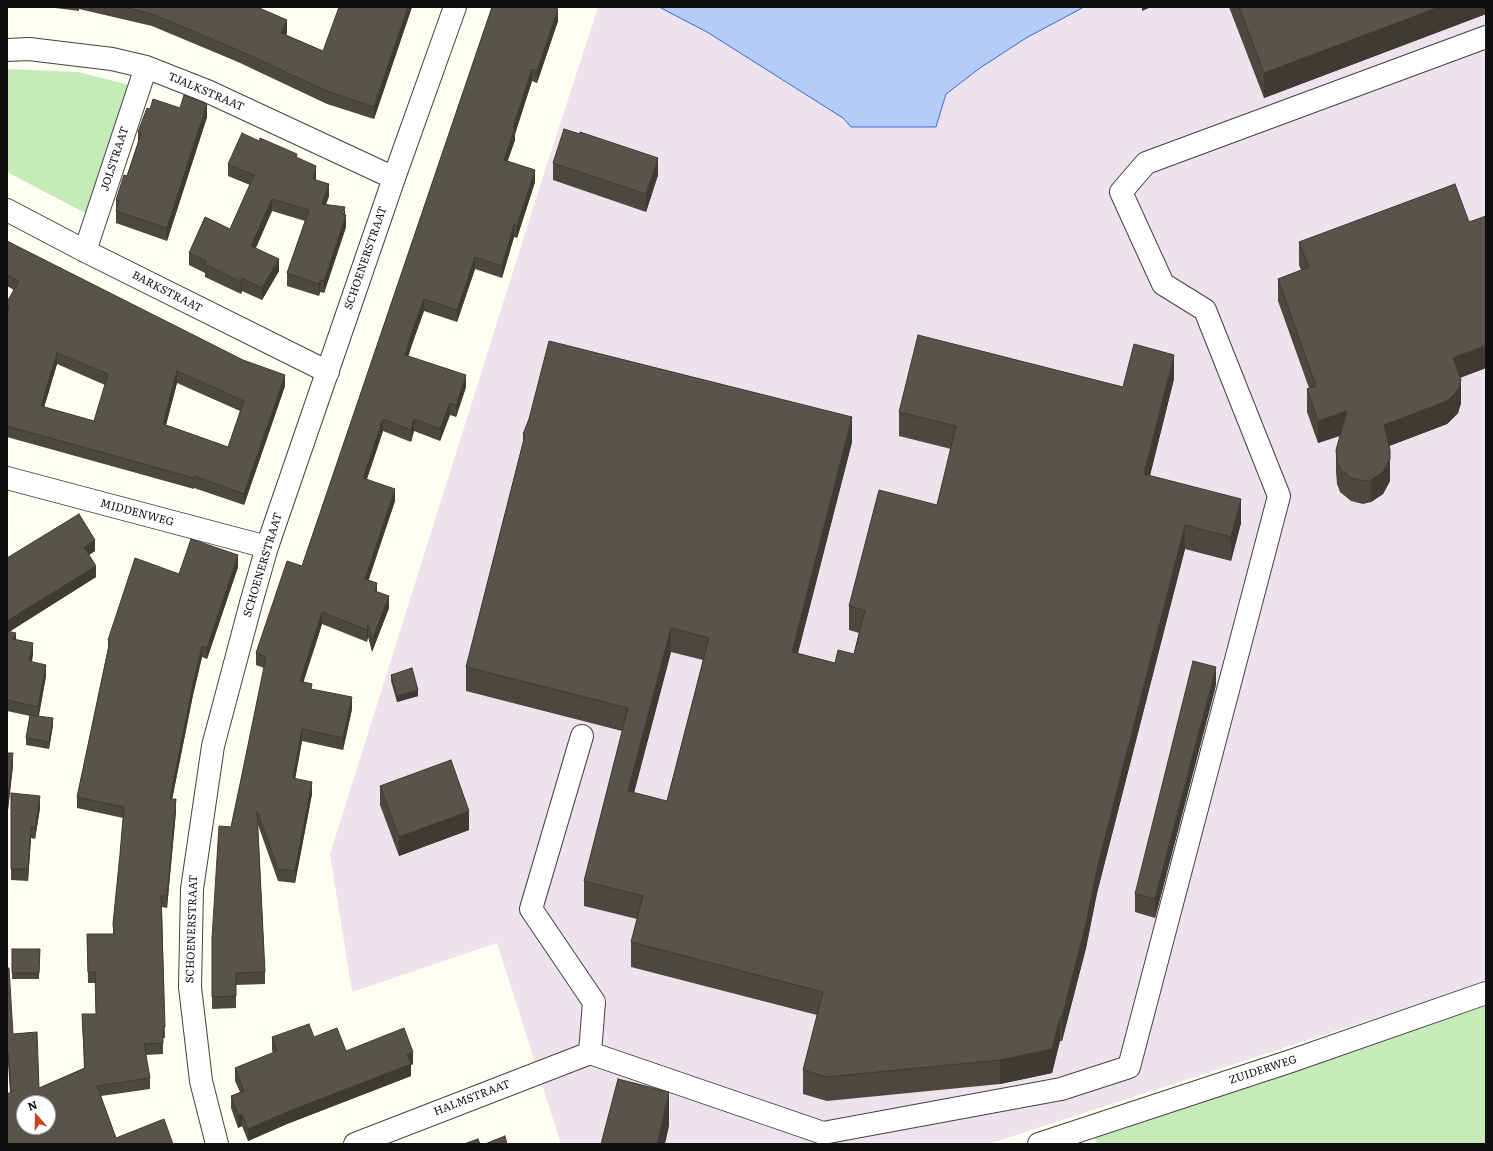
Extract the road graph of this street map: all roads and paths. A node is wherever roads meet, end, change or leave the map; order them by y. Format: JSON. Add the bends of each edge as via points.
{"nodes":[{"id":1,"x":455,"y":7,"type":"edge"},
{"id":2,"x":1486,"y":37,"type":"edge"},
{"id":3,"x":7,"y":50,"type":"edge"},
{"id":4,"x":146,"y":67,"type":"junction"},
{"id":5,"x":394,"y":178,"type":"junction"},
{"id":6,"x":7,"y":210,"type":"edge"},
{"id":7,"x":84,"y":251,"type":"junction"},
{"id":8,"x":328,"y":372,"type":"junction"},
{"id":9,"x":7,"y":478,"type":"edge"},
{"id":10,"x":267,"y":547,"type":"junction"},
{"id":11,"x":582,"y":736,"type":"dead end"},
{"id":12,"x":1486,"y":993,"type":"edge"},
{"id":13,"x":590,"y":1053,"type":"junction"},
{"id":14,"x":217,"y":1144,"type":"edge"},
{"id":15,"x":355,"y":1144,"type":"edge"},
{"id":16,"x":1039,"y":1144,"type":"edge"}],
"edges":[{"from":1,"to":5,"type":"street","name":"SCHOENERSTRAAT"},
{"from":2,"to":13,"type":"street","via":[[1146,163],[1121,192],[1164,284],[1205,310],[1279,496],[1129,1067],[1060,1089],[823,1133]]},
{"from":3,"to":4,"type":"street","name":"TJALKSTRAAT","via":[[29,49],[112,59]]},
{"from":4,"to":5,"type":"street","name":"TJALKSTRAAT","via":[[208,91]]},
{"from":4,"to":7,"type":"street","name":"JOLSTRAAT"},
{"from":5,"to":8,"type":"street","name":"SCHOENERSTRAAT"},
{"from":6,"to":7,"type":"street","name":"BARKSTRAAT"},
{"from":7,"to":8,"type":"street","name":"BARKSTRAAT"},
{"from":8,"to":10,"type":"street","name":"SCHOENERSTRAAT"},
{"from":9,"to":10,"type":"street","name":"MIDDENWEG"},
{"from":10,"to":14,"type":"street","name":"SCHOENERSTRAAT","via":[[213,746],[192,889],[190,987],[201,1081]]},
{"from":11,"to":13,"type":"street","via":[[531,909],[594,1002]]},
{"from":12,"to":16,"type":"street","name":"ZUIDERWEG"},
{"from":13,"to":15,"type":"street","name":"HALMSTRAAT"}]}
